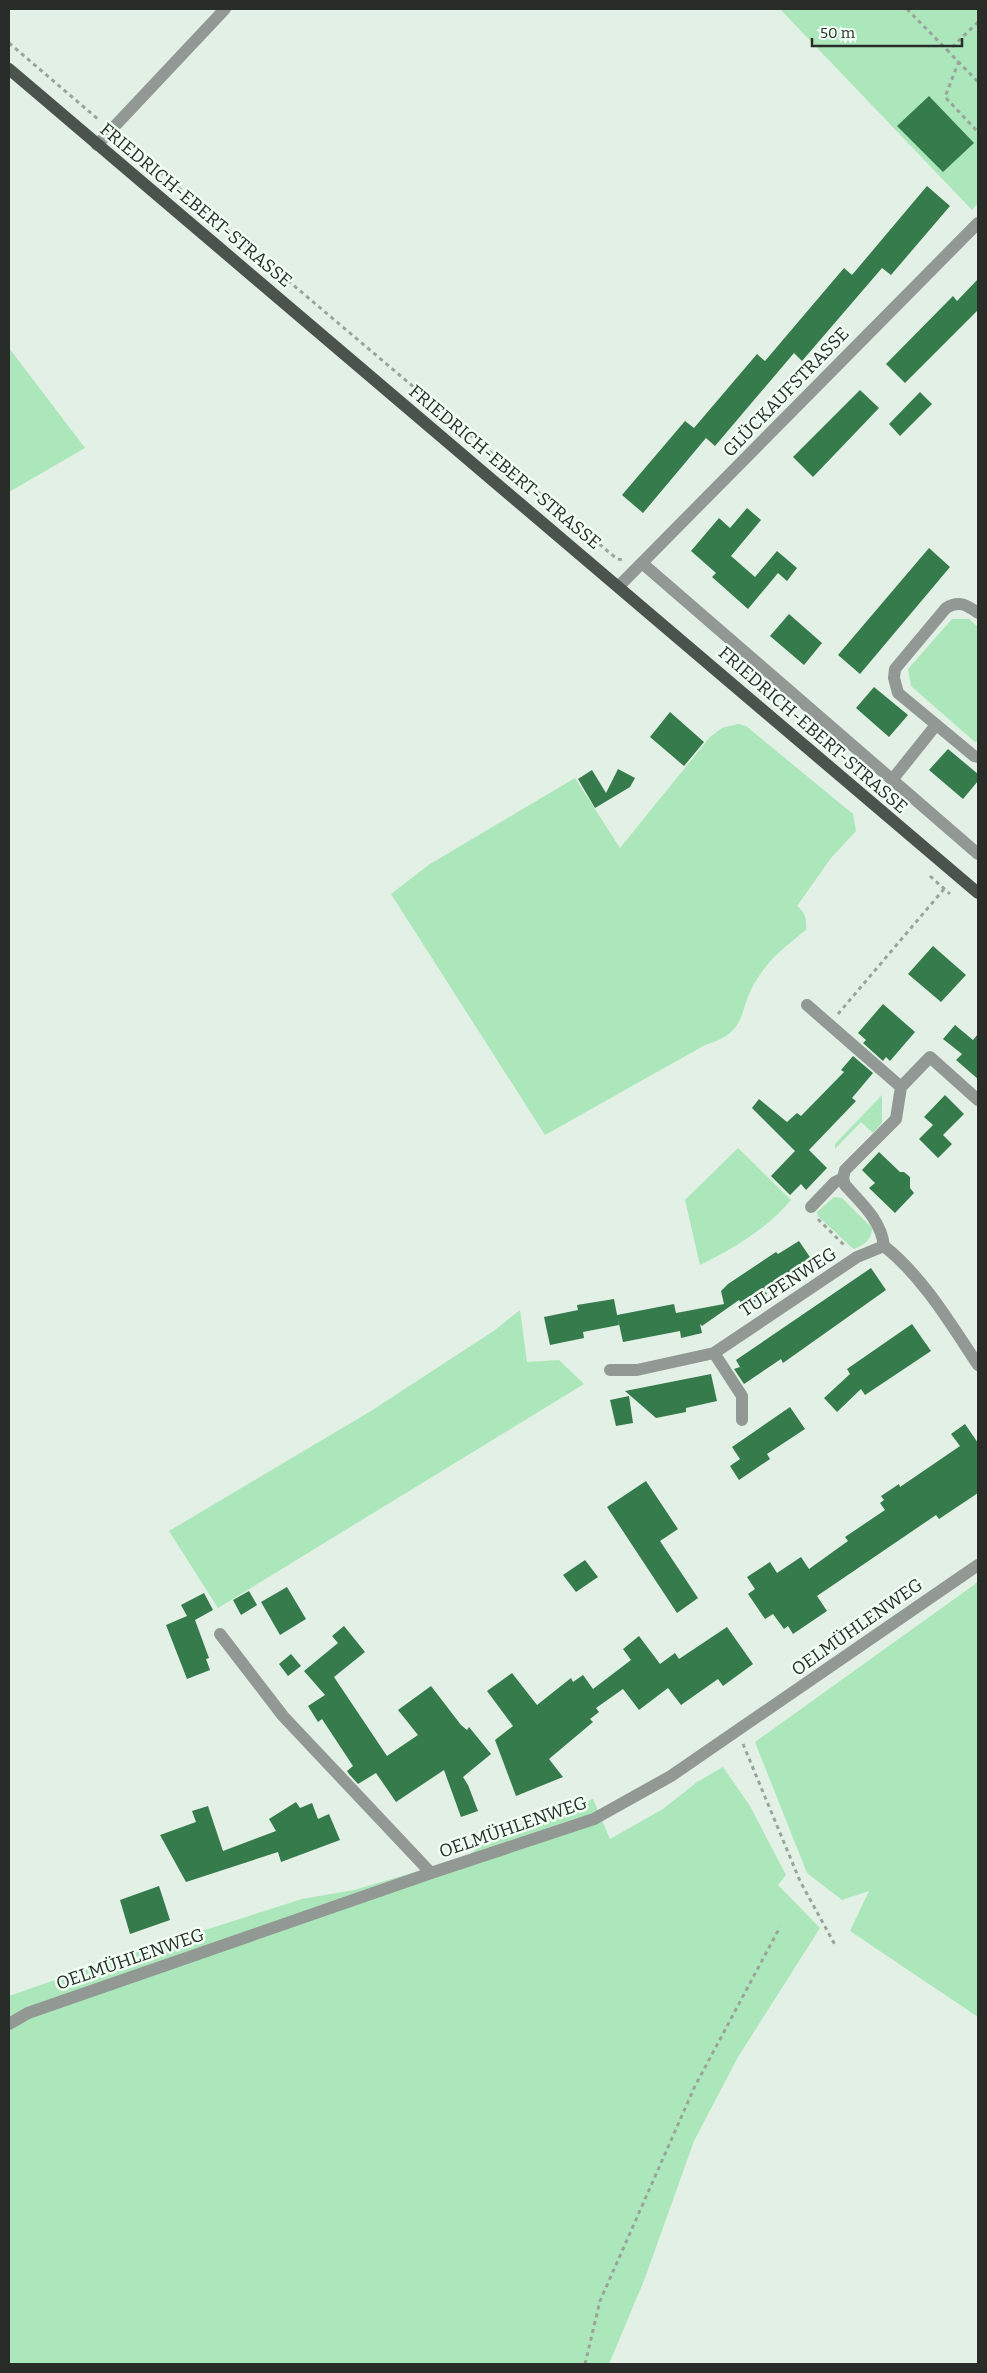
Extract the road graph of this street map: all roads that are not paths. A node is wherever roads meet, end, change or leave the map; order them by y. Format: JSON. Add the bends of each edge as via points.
{"nodes":[{"id":1,"x":225,"y":9,"type":"edge"},
{"id":2,"x":9,"y":69,"type":"edge"},
{"id":3,"x":97,"y":144,"type":"junction"},
{"id":4,"x":978,"y":222,"type":"edge"},
{"id":5,"x":642,"y":563,"type":"junction"},
{"id":6,"x":619,"y":586,"type":"junction"},
{"id":7,"x":978,"y":613,"type":"edge"},
{"id":8,"x":936,"y":725,"type":"junction"},
{"id":9,"x":978,"y":757,"type":"edge"},
{"id":10,"x":892,"y":780,"type":"junction"},
{"id":11,"x":978,"y":854,"type":"edge"},
{"id":12,"x":978,"y":893,"type":"edge"},
{"id":13,"x":808,"y":1005,"type":"dead end"},
{"id":14,"x":901,"y":1087,"type":"junction"},
{"id":15,"x":978,"y":1100,"type":"edge"},
{"id":16,"x":844,"y":1174,"type":"junction"},
{"id":17,"x":811,"y":1207,"type":"road end"},
{"id":18,"x":884,"y":1246,"type":"junction"},
{"id":19,"x":714,"y":1353,"type":"junction"},
{"id":20,"x":978,"y":1365,"type":"edge"},
{"id":21,"x":610,"y":1370,"type":"dead end"},
{"id":22,"x":742,"y":1420,"type":"dead end"},
{"id":23,"x":978,"y":1565,"type":"edge"},
{"id":24,"x":220,"y":1634,"type":"dead end"},
{"id":25,"x":431,"y":1873,"type":"junction"},
{"id":26,"x":9,"y":2024,"type":"edge"}],
"edges":[{"from":1,"to":3,"type":"street"},
{"from":2,"to":3,"type":"main road","name":"FRIEDRICH-EBERT-STRASSE"},
{"from":3,"to":6,"type":"main road","name":"FRIEDRICH-EBERT-STRASSE"},
{"from":4,"to":5,"type":"street","name":"GLÜCKAUFSTRASSE"},
{"from":5,"to":6,"type":"street","name":"GLÜCKAUFSTRASSE"},
{"from":5,"to":10,"type":"street","name":"FRIEDRICH-EBERT-STRASSE"},
{"from":6,"to":12,"type":"main road","name":"FRIEDRICH-EBERT-STRASSE"},
{"from":7,"to":8,"type":"street","via":[[965,604],[946,608],[895,669],[898,693]]},
{"from":8,"to":9,"type":"street"},
{"from":8,"to":10,"type":"street"},
{"from":10,"to":11,"type":"street","name":"FRIEDRICH-EBERT-STRASSE"},
{"from":13,"to":14,"type":"street"},
{"from":14,"to":15,"type":"street","via":[[930,1058]]},
{"from":14,"to":16,"type":"street","via":[[896,1119]]},
{"from":16,"to":17,"type":"street"},
{"from":16,"to":18,"type":"street","via":[[845,1185],[876,1221]]},
{"from":18,"to":19,"type":"street","name":"TULPENWEG","via":[[857,1257]]},
{"from":18,"to":20,"type":"street","via":[[917,1278]]},
{"from":19,"to":21,"type":"street","name":"TULPENWEG","via":[[637,1370]]},
{"from":19,"to":22,"type":"street","via":[[742,1396]]},
{"from":23,"to":25,"type":"street","name":"OELMÜHLENWEG","via":[[671,1776],[594,1819]]},
{"from":24,"to":25,"type":"street","via":[[283,1716]]},
{"from":25,"to":26,"type":"street","name":"OELMÜHLENWEG","via":[[28,2013]]}]}
